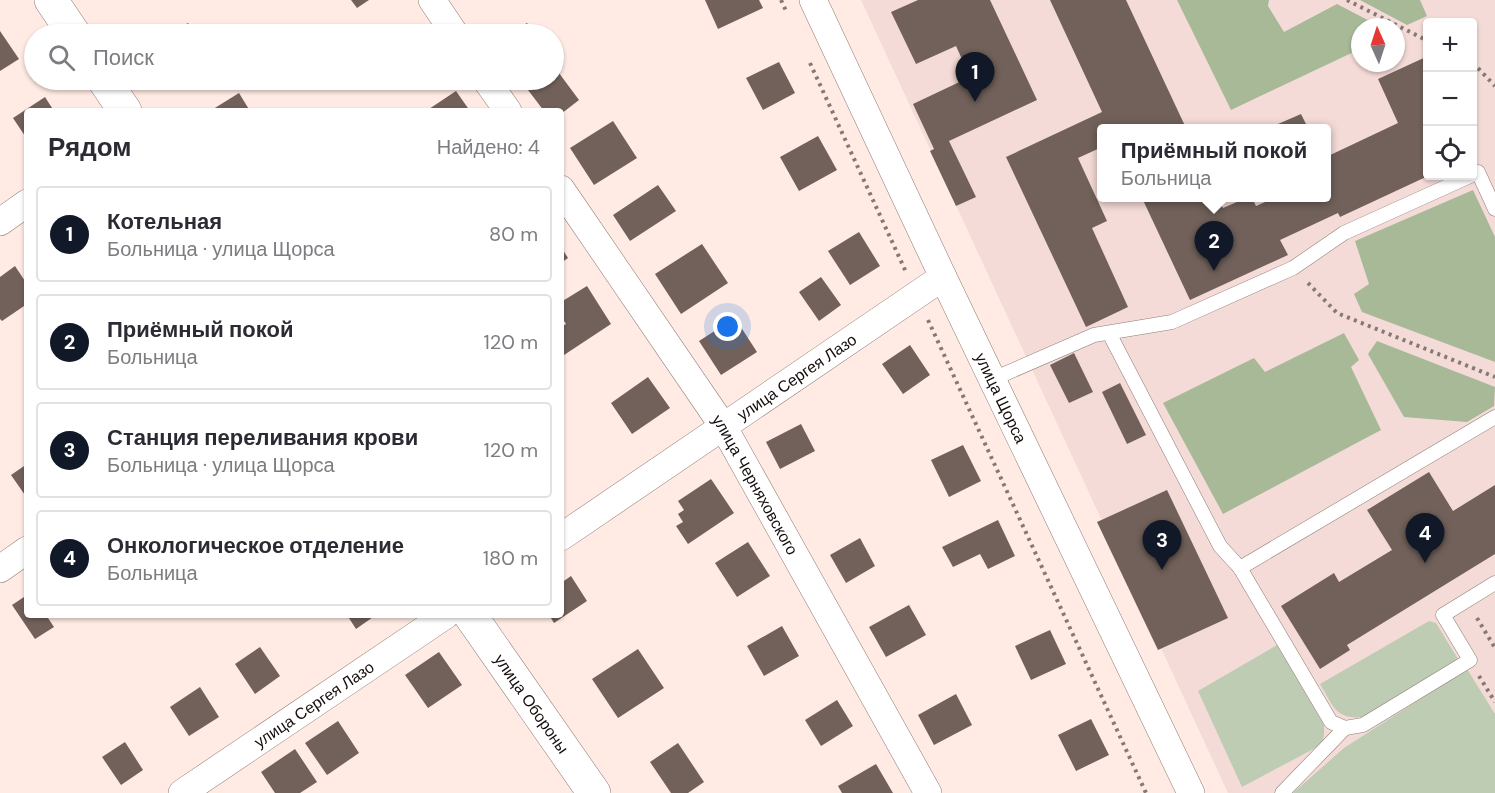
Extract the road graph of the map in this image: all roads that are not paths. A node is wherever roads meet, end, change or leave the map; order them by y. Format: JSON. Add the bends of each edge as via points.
{"nodes":[{"id":1,"x":51,"y":0,"type":"edge"},
{"id":2,"x":432,"y":0,"type":"edge"},
{"id":3,"x":813,"y":0,"type":"edge"},
{"id":4,"x":67,"y":24,"type":"edge"},
{"id":5,"x":448,"y":24,"type":"edge"},
{"id":6,"x":111,"y":90,"type":"edge"},
{"id":7,"x":493,"y":90,"type":"edge"},
{"id":8,"x":123,"y":108,"type":"edge"},
{"id":9,"x":506,"y":108,"type":"edge"},
{"id":10,"x":1477,"y":172,"type":"edge"},
{"id":11,"x":1460,"y":180,"type":"edge"},
{"id":12,"x":564,"y":193,"type":"edge"},
{"id":13,"x":24,"y":206,"type":"edge"},
{"id":14,"x":1495,"y":209,"type":"edge"},
{"id":15,"x":0,"y":222,"type":"edge"},
{"id":16,"x":943,"y":277,"type":"junction"},
{"id":17,"x":1108,"y":333,"type":"junction"},
{"id":18,"x":993,"y":379,"type":"junction"},
{"id":19,"x":1495,"y":417,"type":"edge"},
{"id":20,"x":723,"y":426,"type":"junction"},
{"id":21,"x":564,"y":535,"type":"edge"},
{"id":22,"x":24,"y":552,"type":"edge"},
{"id":23,"x":1240,"y":568,"type":"junction"},
{"id":24,"x":0,"y":569,"type":"edge"},
{"id":25,"x":1495,"y":583,"type":"edge"},
{"id":26,"x":442,"y":618,"type":"edge"},
{"id":27,"x":472,"y":618,"type":"edge"},
{"id":28,"x":1345,"y":728,"type":"junction"},
{"id":29,"x":182,"y":793,"type":"edge"},
{"id":30,"x":594,"y":793,"type":"edge"},
{"id":31,"x":928,"y":793,"type":"edge"},
{"id":32,"x":1191,"y":793,"type":"edge"},
{"id":33,"x":1282,"y":793,"type":"edge"}],
"edges":[{"from":1,"to":4,"type":"street"},
{"from":2,"to":5,"type":"street"},
{"from":3,"to":16,"type":"street","name":"улица Щорса"},
{"from":6,"to":8,"type":"street"},
{"from":7,"to":9,"type":"street"},
{"from":10,"to":14,"type":"lane"},
{"from":11,"to":17,"type":"lane","via":[[1344,233],[1293,268],[1172,322]]},
{"from":12,"to":20,"type":"street","name":"улица Черняховского"},
{"from":13,"to":15,"type":"street"},
{"from":16,"to":18,"type":"street","name":"улица Щорса"},
{"from":16,"to":20,"type":"street","name":"улица Сергея Лазо"},
{"from":17,"to":18,"type":"lane","via":[[1094,335]]},
{"from":17,"to":23,"type":"lane","via":[[1220,546]]},
{"from":18,"to":32,"type":"street","name":"улица Щорса"},
{"from":19,"to":23,"type":"lane"},
{"from":20,"to":21,"type":"street","name":"улица Сергея Лазо"},
{"from":20,"to":31,"type":"street","name":"улица Черняховского"},
{"from":22,"to":24,"type":"street"},
{"from":23,"to":28,"type":"lane","via":[[1331,722]]},
{"from":25,"to":28,"type":"lane","via":[[1443,615],[1470,660],[1363,725]]},
{"from":26,"to":29,"type":"street","name":"улица Сергея Лазо"},
{"from":27,"to":30,"type":"street","name":"улица Обороны"},
{"from":28,"to":33,"type":"lane"}]}
